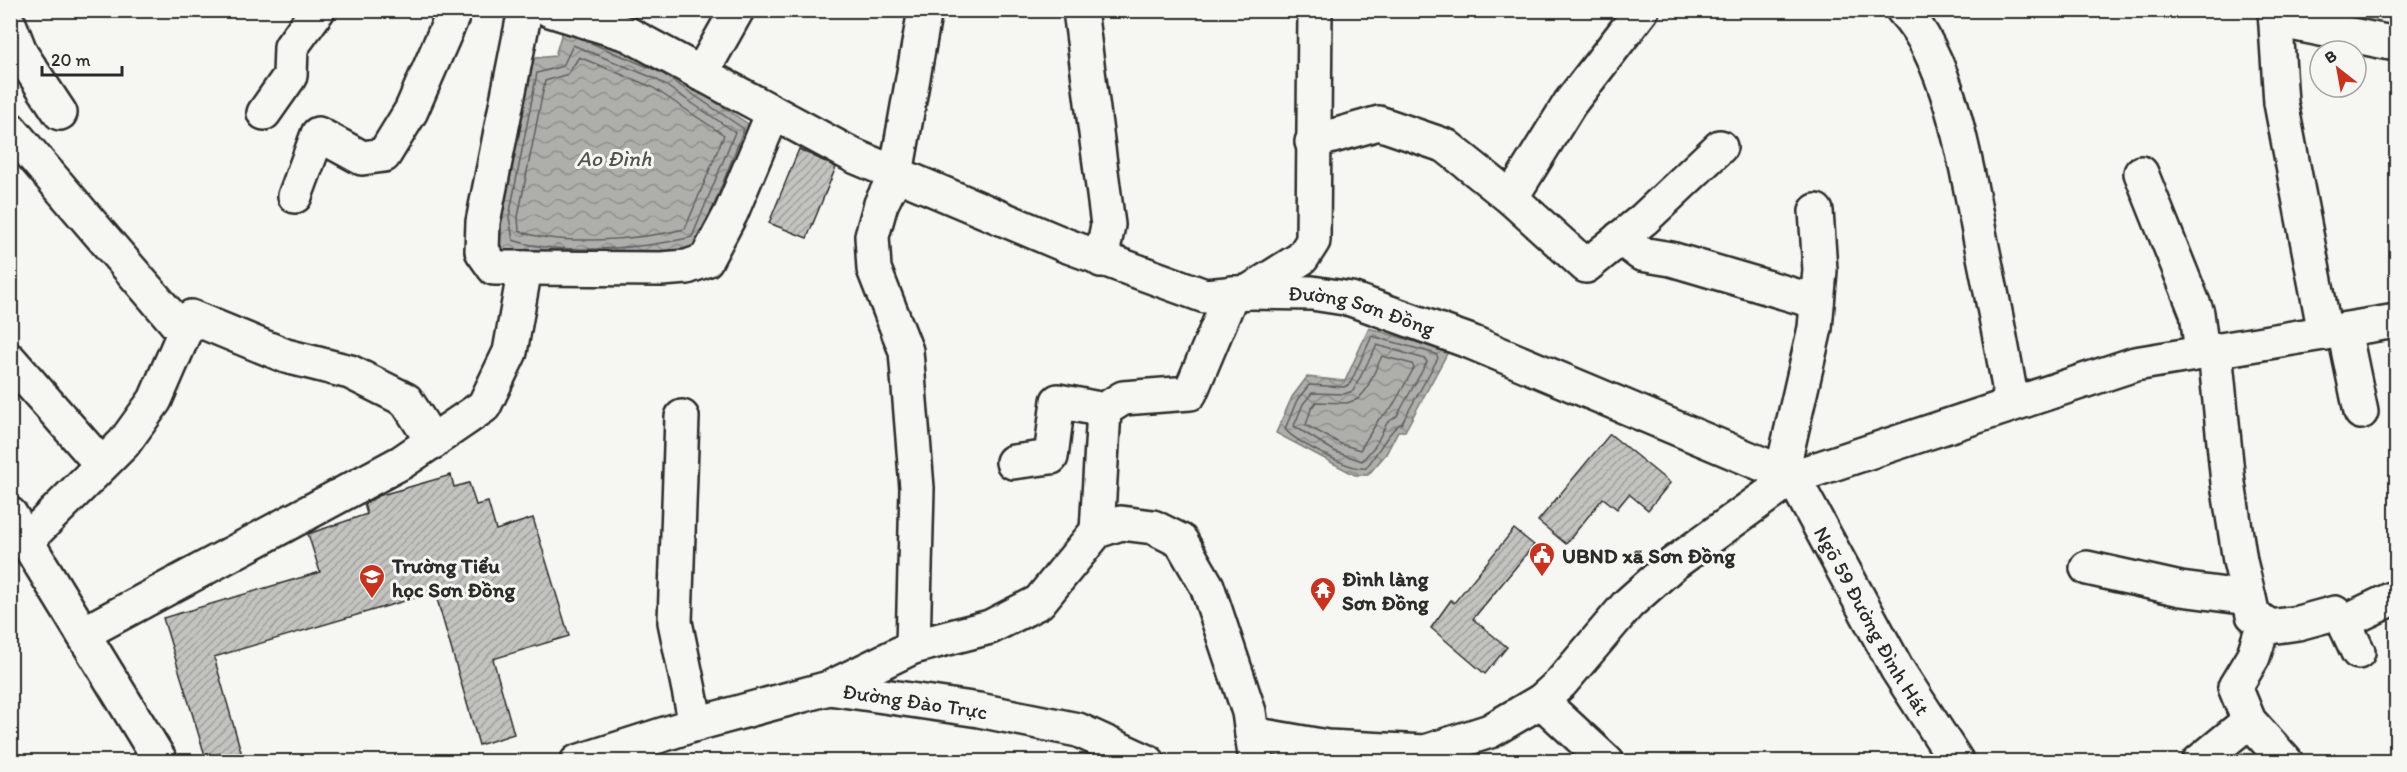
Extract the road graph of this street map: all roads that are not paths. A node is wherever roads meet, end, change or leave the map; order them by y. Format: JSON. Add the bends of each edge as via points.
{"nodes":[{"id":1,"x":318,"y":10,"type":"edge"},
{"id":2,"x":455,"y":10,"type":"edge"},
{"id":3,"x":525,"y":10,"type":"edge"},
{"id":4,"x":550,"y":10,"type":"edge"},
{"id":5,"x":737,"y":10,"type":"edge"},
{"id":6,"x":925,"y":10,"type":"edge"},
{"id":7,"x":1080,"y":10,"type":"edge"},
{"id":8,"x":1315,"y":10,"type":"edge"},
{"id":9,"x":1881,"y":10,"type":"edge"},
{"id":10,"x":1896,"y":10,"type":"edge"},
{"id":11,"x":1903,"y":10,"type":"edge"},
{"id":12,"x":1634,"y":13,"type":"edge"},
{"id":13,"x":2276,"y":15,"type":"edge"},
{"id":14,"x":10,"y":26,"type":"edge"},
{"id":15,"x":2397,"y":44,"type":"edge"},
{"id":16,"x":701,"y":74,"type":"junction"},
{"id":17,"x":60,"y":113,"type":"dead end"},
{"id":18,"x":264,"y":113,"type":"dead end"},
{"id":19,"x":773,"y":113,"type":"junction"},
{"id":20,"x":10,"y":129,"type":"edge"},
{"id":21,"x":1312,"y":142,"type":"junction"},
{"id":22,"x":1720,"y":147,"type":"dead end"},
{"id":23,"x":896,"y":174,"type":"junction"},
{"id":24,"x":2141,"y":174,"type":"dead end"},
{"id":25,"x":295,"y":196,"type":"dead end"},
{"id":26,"x":1511,"y":198,"type":"junction"},
{"id":27,"x":1815,"y":211,"type":"dead end"},
{"id":28,"x":1620,"y":238,"type":"junction"},
{"id":29,"x":1101,"y":260,"type":"junction"},
{"id":30,"x":525,"y":268,"type":"junction"},
{"id":31,"x":1240,"y":292,"type":"junction"},
{"id":32,"x":1817,"y":302,"type":"junction"},
{"id":33,"x":2397,"y":321,"type":"edge"},
{"id":34,"x":187,"y":324,"type":"junction"},
{"id":35,"x":2335,"y":332,"type":"junction"},
{"id":36,"x":2209,"y":352,"type":"junction"},
{"id":37,"x":10,"y":360,"type":"edge"},
{"id":38,"x":2012,"y":404,"type":"junction"},
{"id":39,"x":1104,"y":410,"type":"junction"},
{"id":40,"x":2361,"y":412,"type":"dead end"},
{"id":41,"x":682,"y":417,"type":"dead end"},
{"id":42,"x":433,"y":442,"type":"junction"},
{"id":43,"x":1013,"y":462,"type":"dead end"},
{"id":44,"x":101,"y":464,"type":"junction"},
{"id":45,"x":1788,"y":474,"type":"junction"},
{"id":46,"x":19,"y":527,"type":"edge"},
{"id":47,"x":1097,"y":531,"type":"junction"},
{"id":48,"x":2087,"y":568,"type":"dead end"},
{"id":49,"x":2397,"y":597,"type":"edge"},
{"id":50,"x":2256,"y":610,"type":"junction"},
{"id":51,"x":2344,"y":622,"type":"junction"},
{"id":52,"x":84,"y":633,"type":"junction"},
{"id":53,"x":913,"y":647,"type":"junction"},
{"id":54,"x":2358,"y":652,"type":"dead end"},
{"id":55,"x":829,"y":688,"type":"junction"},
{"id":56,"x":1541,"y":701,"type":"junction"},
{"id":57,"x":2249,"y":721,"type":"junction"},
{"id":58,"x":696,"y":724,"type":"junction"},
{"id":59,"x":1254,"y":748,"type":"edge"},
{"id":60,"x":1426,"y":757,"type":"edge"},
{"id":61,"x":161,"y":762,"type":"edge"},
{"id":62,"x":577,"y":762,"type":"edge"},
{"id":63,"x":1149,"y":762,"type":"edge"},
{"id":64,"x":1607,"y":762,"type":"edge"},
{"id":65,"x":1957,"y":762,"type":"edge"},
{"id":66,"x":2199,"y":762,"type":"edge"},
{"id":67,"x":2286,"y":762,"type":"edge"}],
"edges":[{"from":1,"to":18,"type":"street","via":[[291,47],[290,76]]},
{"from":2,"to":25,"type":"street","via":[[411,111],[384,155],[362,158],[318,134]]},
{"from":3,"to":30,"type":"street","via":[[483,222],[482,251],[494,268]]},
{"from":4,"to":16,"type":"street","name":"Đường Sơn Đồng","via":[[628,34]]},
{"from":5,"to":16,"type":"street"},
{"from":6,"to":23,"type":"street"},
{"from":7,"to":29,"type":"street","via":[[1108,225]]},
{"from":8,"to":21,"type":"street"},
{"from":9,"to":10,"type":"street"},
{"from":11,"to":38,"type":"street","via":[[1923,38],[1937,71],[1966,161]]},
{"from":12,"to":26,"type":"street","via":[[1570,103]]},
{"from":13,"to":15,"type":"street"},
{"from":13,"to":35,"type":"street","via":[[2281,103]]},
{"from":14,"to":17,"type":"street","via":[[21,54]]},
{"from":16,"to":19,"type":"street","name":"Đường Sơn Đồng"},
{"from":19,"to":23,"type":"street","name":"Đường Sơn Đồng"},
{"from":19,"to":30,"type":"street","via":[[731,213],[706,260],[687,267],[661,269]]},
{"from":20,"to":34,"type":"street"},
{"from":21,"to":26,"type":"street","via":[[1378,123],[1446,146]]},
{"from":21,"to":31,"type":"street","via":[[1313,241],[1302,258]]},
{"from":22,"to":28,"type":"street"},
{"from":23,"to":29,"type":"street","name":"Đường Sơn Đồng"},
{"from":23,"to":53,"type":"street","via":[[881,204],[872,236],[874,269],[906,351],[917,488]]},
{"from":24,"to":36,"type":"street"},
{"from":26,"to":28,"type":"street","via":[[1586,266]]},
{"from":27,"to":32,"type":"street","via":[[1820,270]]},
{"from":28,"to":32,"type":"street","via":[[1641,254],[1671,259]]},
{"from":29,"to":31,"type":"street","name":"Đường Sơn Đồng","via":[[1205,296]]},
{"from":30,"to":42,"type":"street","via":[[510,352],[497,384],[484,406]]},
{"from":31,"to":39,"type":"street","via":[[1190,393],[1123,398]]},
{"from":31,"to":45,"type":"street","name":"Đường Sơn Đồng","via":[[1312,293],[1351,299],[1472,342]]},
{"from":32,"to":45,"type":"street"},
{"from":33,"to":35,"type":"street"},
{"from":34,"to":42,"type":"street","via":[[350,372],[406,400]]},
{"from":34,"to":44,"type":"street","via":[[155,400],[124,443]]},
{"from":35,"to":36,"type":"street"},
{"from":35,"to":40,"type":"street"},
{"from":36,"to":38,"type":"street","via":[[2135,364]]},
{"from":36,"to":50,"type":"street","via":[[2228,483]]},
{"from":37,"to":44,"type":"street"},
{"from":38,"to":45,"type":"street"},
{"from":39,"to":43,"type":"street","via":[[1058,401],[1051,457]]},
{"from":39,"to":47,"type":"street"},
{"from":41,"to":58,"type":"street","via":[[675,622]]},
{"from":42,"to":52,"type":"street"},
{"from":44,"to":46,"type":"street"},
{"from":45,"to":56,"type":"street","via":[[1628,604]]},
{"from":45,"to":65,"type":"street","name":"Ngõ 59 Đường Đình Hát","via":[[1897,669]]},
{"from":46,"to":52,"type":"street"},
{"from":47,"to":53,"type":"street","via":[[1039,602],[990,627]]},
{"from":47,"to":59,"type":"street","via":[[1121,523],[1154,527],[1181,541],[1207,586],[1249,712]]},
{"from":48,"to":50,"type":"street"},
{"from":49,"to":51,"type":"street"},
{"from":50,"to":51,"type":"street","via":[[2270,627],[2336,613]]},
{"from":50,"to":57,"type":"street","via":[[2253,657],[2235,687]]},
{"from":51,"to":54,"type":"street"},
{"from":52,"to":61,"type":"street"},
{"from":53,"to":55,"type":"street"},
{"from":55,"to":58,"type":"street","name":"Đường Đào Trực"},
{"from":55,"to":63,"type":"street","name":"Đường Đào Trực","via":[[979,710],[1078,730]]},
{"from":56,"to":60,"type":"street","via":[[1490,731]]},
{"from":56,"to":64,"type":"street"},
{"from":57,"to":66,"type":"street"},
{"from":57,"to":67,"type":"street"},
{"from":58,"to":62,"type":"street","name":"Đường Đào Trực"},
{"from":59,"to":60,"type":"street","via":[[1327,747]]}]}
